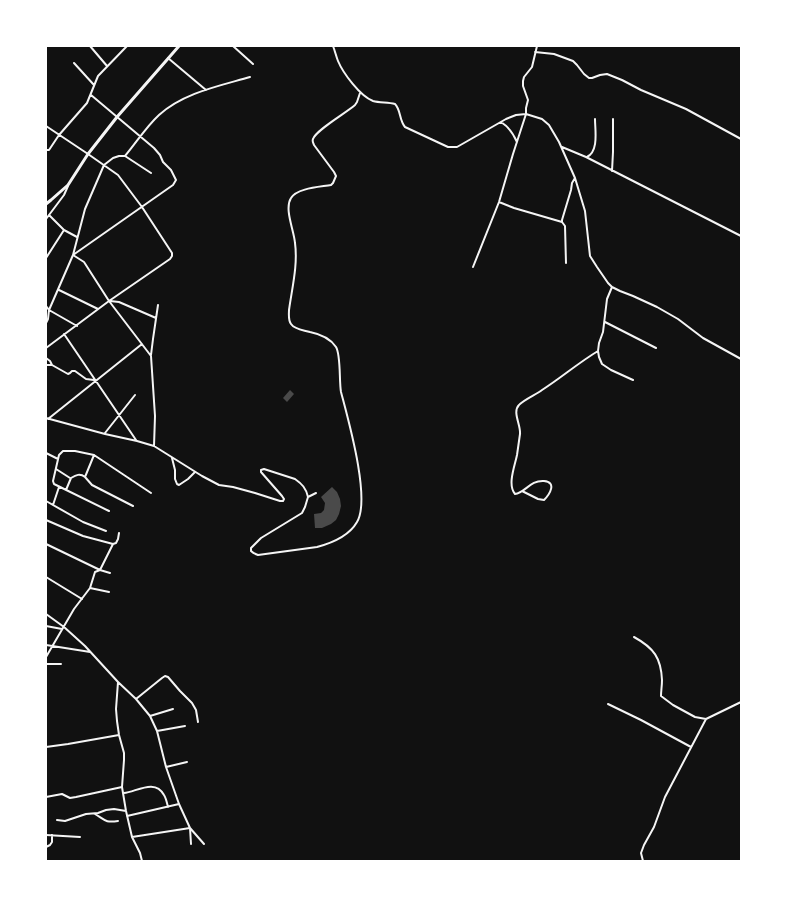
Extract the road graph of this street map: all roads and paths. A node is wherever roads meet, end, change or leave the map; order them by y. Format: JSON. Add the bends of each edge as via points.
{"nodes":[{"id":1,"x":90,"y":46,"type":"edge"},
{"id":2,"x":127,"y":46,"type":"edge"},
{"id":3,"x":179,"y":46,"type":"edge"},
{"id":4,"x":233,"y":46,"type":"edge"},
{"id":5,"x":334,"y":46,"type":"edge"},
{"id":6,"x":537,"y":46,"type":"edge"},
{"id":7,"x":535,"y":52,"type":"junction"},
{"id":8,"x":168,"y":58,"type":"junction"},
{"id":9,"x":74,"y":63,"type":"dead end"},
{"id":10,"x":253,"y":64,"type":"dead end"},
{"id":11,"x":107,"y":66,"type":"junction"},
{"id":12,"x":250,"y":77,"type":"dead end"},
{"id":13,"x":94,"y":85,"type":"junction"},
{"id":14,"x":206,"y":90,"type":"junction"},
{"id":15,"x":360,"y":93,"type":"junction"},
{"id":16,"x":90,"y":95,"type":"junction"},
{"id":17,"x":526,"y":114,"type":"junction"},
{"id":18,"x":117,"y":117,"type":"junction"},
{"id":19,"x":595,"y":118,"type":"dead end"},
{"id":20,"x":613,"y":119,"type":"dead end"},
{"id":21,"x":501,"y":122,"type":"junction"},
{"id":22,"x":46,"y":126,"type":"edge"},
{"id":23,"x":59,"y":135,"type":"junction"},
{"id":24,"x":141,"y":136,"type":"junction"},
{"id":25,"x":741,"y":139,"type":"edge"},
{"id":26,"x":517,"y":142,"type":"junction"},
{"id":27,"x":561,"y":147,"type":"junction"},
{"id":28,"x":46,"y":150,"type":"edge"},
{"id":29,"x":88,"y":154,"type":"junction"},
{"id":30,"x":125,"y":156,"type":"junction"},
{"id":31,"x":586,"y":157,"type":"junction"},
{"id":32,"x":104,"y":165,"type":"junction"},
{"id":33,"x":612,"y":171,"type":"junction"},
{"id":34,"x":151,"y":173,"type":"dead end"},
{"id":35,"x":575,"y":178,"type":"junction"},
{"id":36,"x":68,"y":185,"type":"junction"},
{"id":37,"x":499,"y":202,"type":"junction"},
{"id":38,"x":46,"y":204,"type":"edge"},
{"id":39,"x":142,"y":207,"type":"junction"},
{"id":40,"x":49,"y":215,"type":"junction"},
{"id":41,"x":46,"y":219,"type":"edge"},
{"id":42,"x":562,"y":222,"type":"junction"},
{"id":43,"x":64,"y":230,"type":"junction"},
{"id":44,"x":741,"y":236,"type":"edge"},
{"id":45,"x":77,"y":238,"type":"junction"},
{"id":46,"x":73,"y":255,"type":"junction"},
{"id":47,"x":46,"y":258,"type":"edge"},
{"id":48,"x":566,"y":263,"type":"dead end"},
{"id":49,"x":473,"y":267,"type":"dead end"},
{"id":50,"x":612,"y":286,"type":"junction"},
{"id":51,"x":59,"y":290,"type":"junction"},
{"id":52,"x":109,"y":301,"type":"junction"},
{"id":53,"x":158,"y":305,"type":"dead end"},
{"id":54,"x":46,"y":306,"type":"edge"},
{"id":55,"x":98,"y":309,"type":"junction"},
{"id":56,"x":49,"y":310,"type":"junction"},
{"id":57,"x":156,"y":318,"type":"junction"},
{"id":58,"x":605,"y":322,"type":"junction"},
{"id":59,"x":46,"y":323,"type":"edge"},
{"id":60,"x":77,"y":326,"type":"junction"},
{"id":61,"x":64,"y":334,"type":"junction"},
{"id":62,"x":142,"y":344,"type":"junction"},
{"id":63,"x":46,"y":348,"type":"edge"},
{"id":64,"x":656,"y":348,"type":"dead end"},
{"id":65,"x":598,"y":352,"type":"junction"},
{"id":66,"x":151,"y":356,"type":"junction"},
{"id":67,"x":46,"y":358,"type":"edge"},
{"id":68,"x":741,"y":359,"type":"edge"},
{"id":69,"x":46,"y":365,"type":"edge"},
{"id":70,"x":52,"y":365,"type":"junction"},
{"id":71,"x":95,"y":380,"type":"junction"},
{"id":72,"x":633,"y":380,"type":"dead end"},
{"id":73,"x":135,"y":395,"type":"dead end"},
{"id":74,"x":119,"y":415,"type":"junction"},
{"id":75,"x":47,"y":419,"type":"edge"},
{"id":76,"x":105,"y":434,"type":"junction"},
{"id":77,"x":137,"y":441,"type":"junction"},
{"id":78,"x":154,"y":446,"type":"junction"},
{"id":79,"x":46,"y":453,"type":"edge"},
{"id":80,"x":94,"y":455,"type":"junction"},
{"id":81,"x":172,"y":458,"type":"junction"},
{"id":82,"x":58,"y":459,"type":"junction"},
{"id":83,"x":56,"y":469,"type":"junction"},
{"id":84,"x":195,"y":472,"type":"junction"},
{"id":85,"x":85,"y":477,"type":"junction"},
{"id":86,"x":71,"y":478,"type":"junction"},
{"id":87,"x":59,"y":487,"type":"junction"},
{"id":88,"x":66,"y":490,"type":"junction"},
{"id":89,"x":522,"y":491,"type":"junction"},
{"id":90,"x":151,"y":493,"type":"dead end"},
{"id":91,"x":316,"y":494,"type":"dead end"},
{"id":92,"x":308,"y":497,"type":"junction"},
{"id":93,"x":46,"y":501,"type":"edge"},
{"id":94,"x":53,"y":505,"type":"junction"},
{"id":95,"x":133,"y":506,"type":"dead end"},
{"id":96,"x":109,"y":511,"type":"dead end"},
{"id":97,"x":46,"y":520,"type":"edge"},
{"id":98,"x":106,"y":531,"type":"dead end"},
{"id":99,"x":119,"y":533,"type":"dead end"},
{"id":100,"x":46,"y":544,"type":"edge"},
{"id":101,"x":112,"y":544,"type":"junction"},
{"id":102,"x":100,"y":570,"type":"junction"},
{"id":103,"x":110,"y":573,"type":"dead end"},
{"id":104,"x":46,"y":576,"type":"edge"},
{"id":105,"x":90,"y":588,"type":"junction"},
{"id":106,"x":110,"y":592,"type":"dead end"},
{"id":107,"x":82,"y":599,"type":"junction"},
{"id":108,"x":46,"y":614,"type":"edge"},
{"id":109,"x":46,"y":626,"type":"edge"},
{"id":110,"x":63,"y":628,"type":"junction"},
{"id":111,"x":634,"y":637,"type":"dead end"},
{"id":112,"x":46,"y":645,"type":"edge"},
{"id":113,"x":52,"y":646,"type":"junction"},
{"id":114,"x":91,"y":652,"type":"junction"},
{"id":115,"x":46,"y":657,"type":"edge"},
{"id":116,"x":46,"y":664,"type":"edge"},
{"id":117,"x":61,"y":664,"type":"dead end"},
{"id":118,"x":118,"y":682,"type":"junction"},
{"id":119,"x":136,"y":699,"type":"junction"},
{"id":120,"x":741,"y":702,"type":"edge"},
{"id":121,"x":608,"y":704,"type":"dead end"},
{"id":122,"x":174,"y":709,"type":"dead end"},
{"id":123,"x":150,"y":716,"type":"junction"},
{"id":124,"x":706,"y":719,"type":"junction"},
{"id":125,"x":198,"y":722,"type":"dead end"},
{"id":126,"x":185,"y":726,"type":"dead end"},
{"id":127,"x":158,"y":731,"type":"junction"},
{"id":128,"x":119,"y":735,"type":"junction"},
{"id":129,"x":46,"y":747,"type":"edge"},
{"id":130,"x":690,"y":747,"type":"junction"},
{"id":131,"x":187,"y":762,"type":"dead end"},
{"id":132,"x":166,"y":767,"type":"junction"},
{"id":133,"x":122,"y":786,"type":"junction"},
{"id":134,"x":124,"y":793,"type":"junction"},
{"id":135,"x":46,"y":796,"type":"edge"},
{"id":136,"x":179,"y":804,"type":"junction"},
{"id":137,"x":168,"y":807,"type":"junction"},
{"id":138,"x":126,"y":811,"type":"junction"},
{"id":139,"x":94,"y":814,"type":"junction"},
{"id":140,"x":128,"y":816,"type":"junction"},
{"id":141,"x":56,"y":820,"type":"dead end"},
{"id":142,"x":118,"y":821,"type":"dead end"},
{"id":143,"x":190,"y":828,"type":"junction"},
{"id":144,"x":46,"y":835,"type":"edge"},
{"id":145,"x":52,"y":835,"type":"junction"},
{"id":146,"x":80,"y":837,"type":"dead end"},
{"id":147,"x":132,"y":837,"type":"junction"},
{"id":148,"x":192,"y":844,"type":"dead end"},
{"id":149,"x":204,"y":844,"type":"dead end"},
{"id":150,"x":46,"y":847,"type":"edge"},
{"id":151,"x":142,"y":861,"type":"edge"},
{"id":152,"x":643,"y":861,"type":"edge"}],
"edges":[{"from":1,"to":11,"type":"street"},
{"from":2,"to":11,"type":"street"},
{"from":3,"to":8,"type":"main road"},
{"from":4,"to":10,"type":"street"},
{"from":5,"to":15,"type":"street","via":[[341,68]]},
{"from":6,"to":7,"type":"street"},
{"from":7,"to":17,"type":"street","via":[[532,67],[523,81],[528,100]]},
{"from":7,"to":25,"type":"street","via":[[554,54],[573,61],[589,78],[606,74],[622,80],[686,109]]},
{"from":8,"to":14,"type":"street"},
{"from":8,"to":18,"type":"main road"},
{"from":9,"to":13,"type":"street"},
{"from":11,"to":13,"type":"street"},
{"from":12,"to":14,"type":"street"},
{"from":13,"to":16,"type":"street"},
{"from":14,"to":24,"type":"street","via":[[179,101],[166,110]]},
{"from":15,"to":21,"type":"street","via":[[372,100],[395,104],[405,127],[448,147],[457,148]]},
{"from":15,"to":92,"type":"street","via":[[357,102],[316,135],[312,142],[334,172],[336,176],[333,183],[302,190],[290,199],[289,211],[296,262],[289,317],[290,324],[296,328],[325,337],[337,348],[340,387],[359,471],[361,513],[353,529],[325,545],[258,555],[252,552],[251,548],[261,538],[302,513]]},
{"from":16,"to":18,"type":"street"},
{"from":16,"to":23,"type":"street"},
{"from":17,"to":21,"type":"street","via":[[516,115]]},
{"from":17,"to":26,"type":"street"},
{"from":17,"to":27,"type":"street","via":[[538,117],[549,125]]},
{"from":18,"to":24,"type":"street"},
{"from":18,"to":29,"type":"main road"},
{"from":19,"to":31,"type":"street","via":[[595,143],[591,154]]},
{"from":20,"to":33,"type":"street"},
{"from":21,"to":26,"type":"street","via":[[510,129]]},
{"from":22,"to":23,"type":"street"},
{"from":23,"to":28,"type":"street","via":[[49,150]]},
{"from":23,"to":29,"type":"street"},
{"from":24,"to":30,"type":"street"},
{"from":24,"to":39,"type":"street","via":[[160,155],[176,180],[173,185]]},
{"from":26,"to":37,"type":"street"},
{"from":27,"to":31,"type":"street"},
{"from":27,"to":35,"type":"street"},
{"from":29,"to":32,"type":"street"},
{"from":29,"to":36,"type":"main road"},
{"from":30,"to":32,"type":"street","via":[[113,158]]},
{"from":30,"to":34,"type":"street"},
{"from":31,"to":33,"type":"street"},
{"from":32,"to":39,"type":"street","via":[[118,175]]},
{"from":32,"to":45,"type":"street","via":[[85,209]]},
{"from":33,"to":44,"type":"street"},
{"from":35,"to":42,"type":"street"},
{"from":35,"to":50,"type":"street","via":[[585,211],[590,256]]},
{"from":36,"to":38,"type":"main road"},
{"from":36,"to":40,"type":"street"},
{"from":37,"to":42,"type":"street"},
{"from":37,"to":49,"type":"street"},
{"from":39,"to":46,"type":"street"},
{"from":39,"to":52,"type":"street","via":[[172,256]]},
{"from":40,"to":41,"type":"street"},
{"from":40,"to":43,"type":"street"},
{"from":42,"to":48,"type":"street","via":[[565,226]]},
{"from":43,"to":45,"type":"street"},
{"from":43,"to":47,"type":"street"},
{"from":45,"to":46,"type":"street"},
{"from":46,"to":51,"type":"street"},
{"from":46,"to":52,"type":"street","via":[[84,262]]},
{"from":50,"to":58,"type":"street","via":[[607,299]]},
{"from":50,"to":68,"type":"street","via":[[657,307],[703,338]]},
{"from":51,"to":55,"type":"street"},
{"from":51,"to":56,"type":"street"},
{"from":52,"to":55,"type":"street"},
{"from":52,"to":57,"type":"street","via":[[119,302]]},
{"from":52,"to":62,"type":"street"},
{"from":53,"to":57,"type":"street"},
{"from":54,"to":56,"type":"street"},
{"from":55,"to":60,"type":"street"},
{"from":56,"to":59,"type":"street"},
{"from":56,"to":60,"type":"street"},
{"from":57,"to":66,"type":"street"},
{"from":58,"to":64,"type":"street"},
{"from":58,"to":65,"type":"street"},
{"from":60,"to":61,"type":"street"},
{"from":61,"to":63,"type":"street"},
{"from":61,"to":71,"type":"street"},
{"from":62,"to":66,"type":"street"},
{"from":62,"to":71,"type":"street"},
{"from":65,"to":72,"type":"street","via":[[602,364]]},
{"from":65,"to":89,"type":"street","via":[[518,405],[516,412],[520,434],[512,475],[512,490],[517,494]]},
{"from":66,"to":78,"type":"street"},
{"from":67,"to":70,"type":"street"},
{"from":69,"to":70,"type":"street"},
{"from":70,"to":71,"type":"street","via":[[68,374],[75,371],[86,379]]},
{"from":71,"to":74,"type":"street"},
{"from":71,"to":75,"type":"street"},
{"from":73,"to":74,"type":"street"},
{"from":74,"to":76,"type":"street"},
{"from":74,"to":77,"type":"street"},
{"from":75,"to":76,"type":"street"},
{"from":76,"to":77,"type":"street"},
{"from":77,"to":78,"type":"street"},
{"from":78,"to":81,"type":"street"},
{"from":79,"to":82,"type":"street"},
{"from":80,"to":82,"type":"street","via":[[64,450]]},
{"from":80,"to":85,"type":"street"},
{"from":80,"to":90,"type":"street"},
{"from":81,"to":84,"type":"street"},
{"from":81,"to":84,"type":"street","via":[[177,484]]},
{"from":82,"to":83,"type":"street"},
{"from":83,"to":86,"type":"street"},
{"from":83,"to":87,"type":"street","via":[[53,482]]},
{"from":84,"to":92,"type":"street","via":[[219,485],[283,501],[282,496],[260,472],[264,469],[299,482],[306,489]]},
{"from":85,"to":86,"type":"street","via":[[78,474]]},
{"from":85,"to":95,"type":"street","via":[[92,485]]},
{"from":86,"to":88,"type":"street"},
{"from":87,"to":88,"type":"street"},
{"from":87,"to":94,"type":"street"},
{"from":88,"to":96,"type":"street"},
{"from":89,"to":89,"type":"street","via":[[539,481],[548,482],[551,486],[550,493],[544,500]]},
{"from":91,"to":92,"type":"street"},
{"from":93,"to":94,"type":"street"},
{"from":94,"to":98,"type":"street","via":[[83,522]]},
{"from":97,"to":101,"type":"street","via":[[83,536]]},
{"from":99,"to":101,"type":"street","via":[[116,543]]},
{"from":100,"to":102,"type":"street"},
{"from":101,"to":102,"type":"street"},
{"from":102,"to":103,"type":"street"},
{"from":102,"to":105,"type":"street","via":[[95,572]]},
{"from":104,"to":107,"type":"street"},
{"from":105,"to":106,"type":"street"},
{"from":105,"to":107,"type":"street"},
{"from":107,"to":110,"type":"street"},
{"from":108,"to":110,"type":"street"},
{"from":109,"to":110,"type":"street"},
{"from":110,"to":113,"type":"street"},
{"from":110,"to":114,"type":"street"},
{"from":111,"to":124,"type":"street","via":[[651,650],[661,665],[662,696],[695,717]]},
{"from":112,"to":113,"type":"street"},
{"from":113,"to":114,"type":"street"},
{"from":113,"to":115,"type":"street"},
{"from":114,"to":118,"type":"street"},
{"from":116,"to":117,"type":"street"},
{"from":118,"to":119,"type":"street"},
{"from":118,"to":128,"type":"street","via":[[116,709]]},
{"from":119,"to":123,"type":"street"},
{"from":119,"to":125,"type":"street","via":[[166,676],[192,703]]},
{"from":120,"to":124,"type":"street"},
{"from":121,"to":130,"type":"street"},
{"from":122,"to":123,"type":"street"},
{"from":123,"to":127,"type":"street"},
{"from":124,"to":130,"type":"street"},
{"from":126,"to":127,"type":"street"},
{"from":127,"to":132,"type":"street"},
{"from":128,"to":129,"type":"street"},
{"from":128,"to":133,"type":"street","via":[[124,753]]},
{"from":130,"to":152,"type":"street","via":[[644,845]]},
{"from":131,"to":132,"type":"street"},
{"from":132,"to":136,"type":"street"},
{"from":133,"to":134,"type":"street"},
{"from":133,"to":135,"type":"street","via":[[70,798],[62,794]]},
{"from":134,"to":137,"type":"street","via":[[155,787],[163,793]]},
{"from":134,"to":138,"type":"street"},
{"from":136,"to":137,"type":"street"},
{"from":136,"to":143,"type":"street"},
{"from":137,"to":140,"type":"street"},
{"from":138,"to":139,"type":"street","via":[[114,809]]},
{"from":138,"to":140,"type":"street"},
{"from":139,"to":141,"type":"street","via":[[65,821]]},
{"from":139,"to":142,"type":"street","via":[[105,821]]},
{"from":140,"to":147,"type":"street"},
{"from":143,"to":147,"type":"street"},
{"from":143,"to":148,"type":"street"},
{"from":143,"to":149,"type":"street"},
{"from":144,"to":145,"type":"street"},
{"from":145,"to":146,"type":"street"},
{"from":145,"to":150,"type":"street","via":[[52,842]]},
{"from":147,"to":151,"type":"street"}]}
